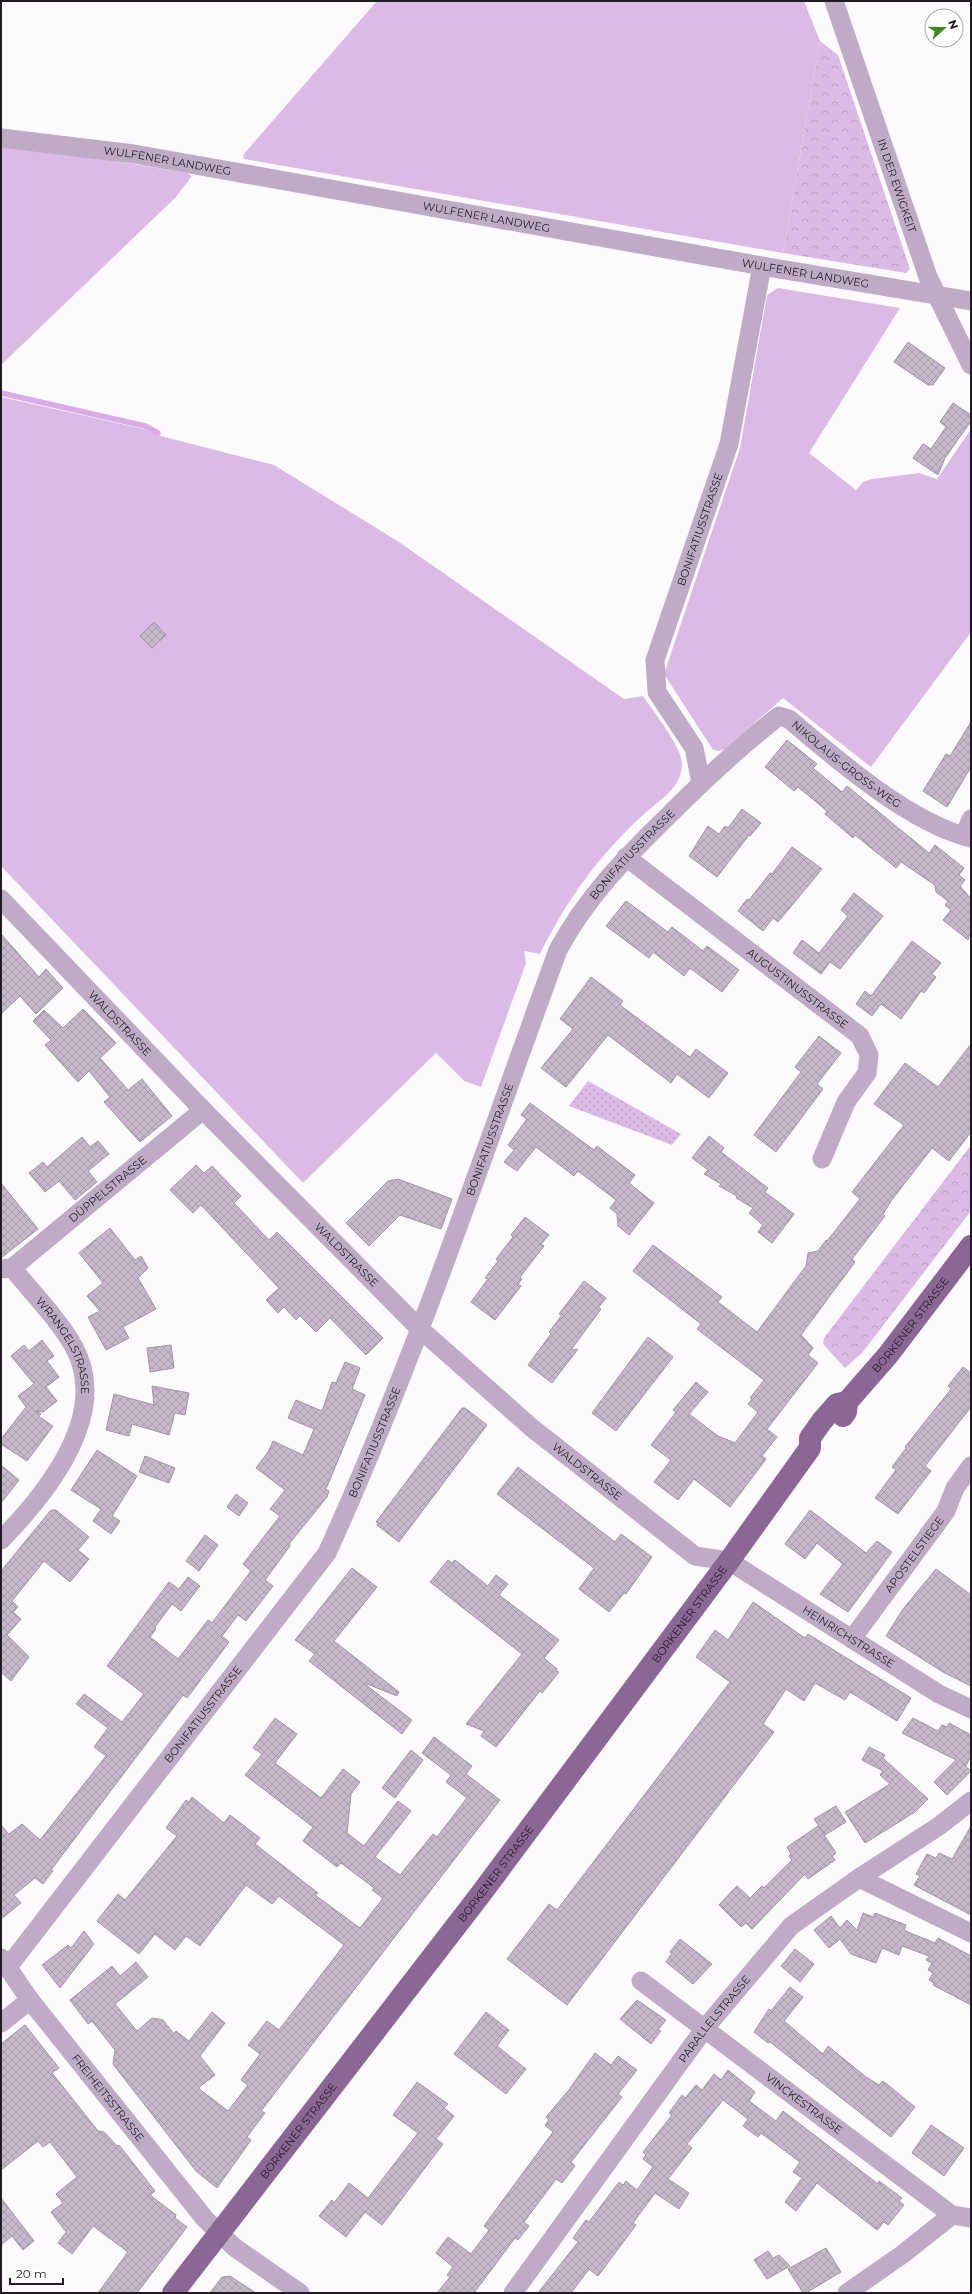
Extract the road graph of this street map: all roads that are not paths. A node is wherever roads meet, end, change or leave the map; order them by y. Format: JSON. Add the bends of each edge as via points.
{"nodes":[{"id":1,"x":834,"y":1,"type":"edge"},
{"id":2,"x":1,"y":138,"type":"edge"},
{"id":3,"x":762,"y":266,"type":"junction"},
{"id":4,"x":938,"y":295,"type":"junction"},
{"id":5,"x":971,"y":301,"type":"edge"},
{"id":6,"x":971,"y":365,"type":"edge"},
{"id":7,"x":701,"y":783,"type":"junction"},
{"id":8,"x":971,"y":819,"type":"edge"},
{"id":9,"x":967,"y":837,"type":"edge"},
{"id":10,"x":626,"y":857,"type":"junction"},
{"id":11,"x":5,"y":910,"type":"edge"},
{"id":12,"x":203,"y":1110,"type":"junction"},
{"id":13,"x":822,"y":1159,"type":"dead end"},
{"id":14,"x":971,"y":1246,"type":"edge"},
{"id":15,"x":6,"y":1269,"type":"edge"},
{"id":16,"x":420,"y":1328,"type":"junction"},
{"id":17,"x":971,"y":1466,"type":"edge"},
{"id":18,"x":1,"y":1540,"type":"edge"},
{"id":19,"x":729,"y":1562,"type":"junction"},
{"id":20,"x":852,"y":1639,"type":"junction"},
{"id":21,"x":971,"y":1709,"type":"edge"},
{"id":22,"x":971,"y":1801,"type":"edge"},
{"id":23,"x":859,"y":1878,"type":"junction"},
{"id":24,"x":971,"y":1933,"type":"edge"},
{"id":25,"x":5,"y":1963,"type":"edge"},
{"id":26,"x":641,"y":1981,"type":"dead end"},
{"id":27,"x":30,"y":2000,"type":"junction"},
{"id":28,"x":1,"y":2023,"type":"edge"},
{"id":29,"x":705,"y":2028,"type":"junction"},
{"id":30,"x":952,"y":2215,"type":"junction"},
{"id":31,"x":971,"y":2218,"type":"edge"},
{"id":32,"x":218,"y":2233,"type":"junction"},
{"id":33,"x":173,"y":2293,"type":"edge"},
{"id":34,"x":300,"y":2293,"type":"edge"},
{"id":35,"x":513,"y":2293,"type":"edge"},
{"id":36,"x":847,"y":2293,"type":"edge"}],
"edges":[{"from":1,"to":4,"type":"street","name":"IN DER EWIGKEIT","via":[[926,269]]},
{"from":2,"to":3,"type":"street","name":"WULFENER LANDWEG","via":[[134,154],[207,166]]},
{"from":3,"to":4,"type":"street","name":"WULFENER LANDWEG"},
{"from":3,"to":7,"type":"street","name":"BONIFATIUSSTRASSE","via":[[729,444],[655,660],[657,692],[694,748]]},
{"from":4,"to":5,"type":"street","name":"WULFENER LANDWEG"},
{"from":4,"to":6,"type":"street","name":"IN DER EWIGKEIT"},
{"from":7,"to":9,"type":"street","name":"NIKOLAUS-GROSS-WEG","via":[[721,763],[780,716],[789,719],[862,777],[920,818]]},
{"from":7,"to":10,"type":"street","name":"BONIFATIUSSTRASSE"},
{"from":8,"to":9,"type":"street","name":"NIKOLAUS-GROSS-WEG"},
{"from":10,"to":13,"type":"street","name":"AUGUSTINUSSTRASSE","via":[[860,1036],[869,1054],[867,1073],[846,1102]]},
{"from":10,"to":16,"type":"street","name":"BONIFATIUSSTRASSE","via":[[593,895],[558,950]]},
{"from":11,"to":12,"type":"street","name":"WALDSTRASSE"},
{"from":12,"to":15,"type":"street","name":"DÜPPELSTRASSE"},
{"from":12,"to":16,"type":"street","name":"WALDSTRASSE"},
{"from":14,"to":19,"type":"main road","name":"BORKENER STRASSE","via":[[888,1355],[847,1402],[837,1404],[822,1421],[810,1438],[810,1448]]},
{"from":15,"to":18,"type":"street","name":"WRANGELSTRASSE","via":[[74,1348],[82,1370],[84,1399],[80,1424],[70,1450],[54,1476]]},
{"from":16,"to":19,"type":"street","name":"WALDSTRASSE","via":[[532,1428],[689,1552],[695,1556]]},
{"from":16,"to":25,"type":"street","name":"BONIFATIUSSTRASSE","via":[[362,1476],[327,1554]]},
{"from":17,"to":20,"type":"street","name":"APOSTELSTIEGE","via":[[955,1488],[946,1511]]},
{"from":19,"to":20,"type":"street","name":"HEINRICHSTRASSE"},
{"from":19,"to":32,"type":"main road","name":"BORKENER STRASSE","via":[[475,1900]]},
{"from":20,"to":21,"type":"street","name":"HEINRICHSTRASSE","via":[[939,1694]]},
{"from":22,"to":23,"type":"street","name":"PARALLELSTRASSE","via":[[939,1826]]},
{"from":23,"to":24,"type":"street"},
{"from":23,"to":29,"type":"street","name":"PARALLELSTRASSE","via":[[791,1926]]},
{"from":25,"to":27,"type":"street","name":"FREIHEITSSTRASSE"},
{"from":26,"to":29,"type":"street","name":"VINCKESTRASSE"},
{"from":27,"to":28,"type":"street"},
{"from":27,"to":32,"type":"street","name":"FREIHEITSSTRASSE"},
{"from":29,"to":30,"type":"street","name":"VINCKESTRASSE"},
{"from":29,"to":35,"type":"street","name":"PARALLELSTRASSE"},
{"from":30,"to":31,"type":"street","name":"VINCKESTRASSE"},
{"from":30,"to":36,"type":"street","via":[[903,2254]]},
{"from":32,"to":33,"type":"main road","name":"BORKENER STRASSE"},
{"from":32,"to":34,"type":"street","name":"FREIHEITSSTRASSE"}]}
